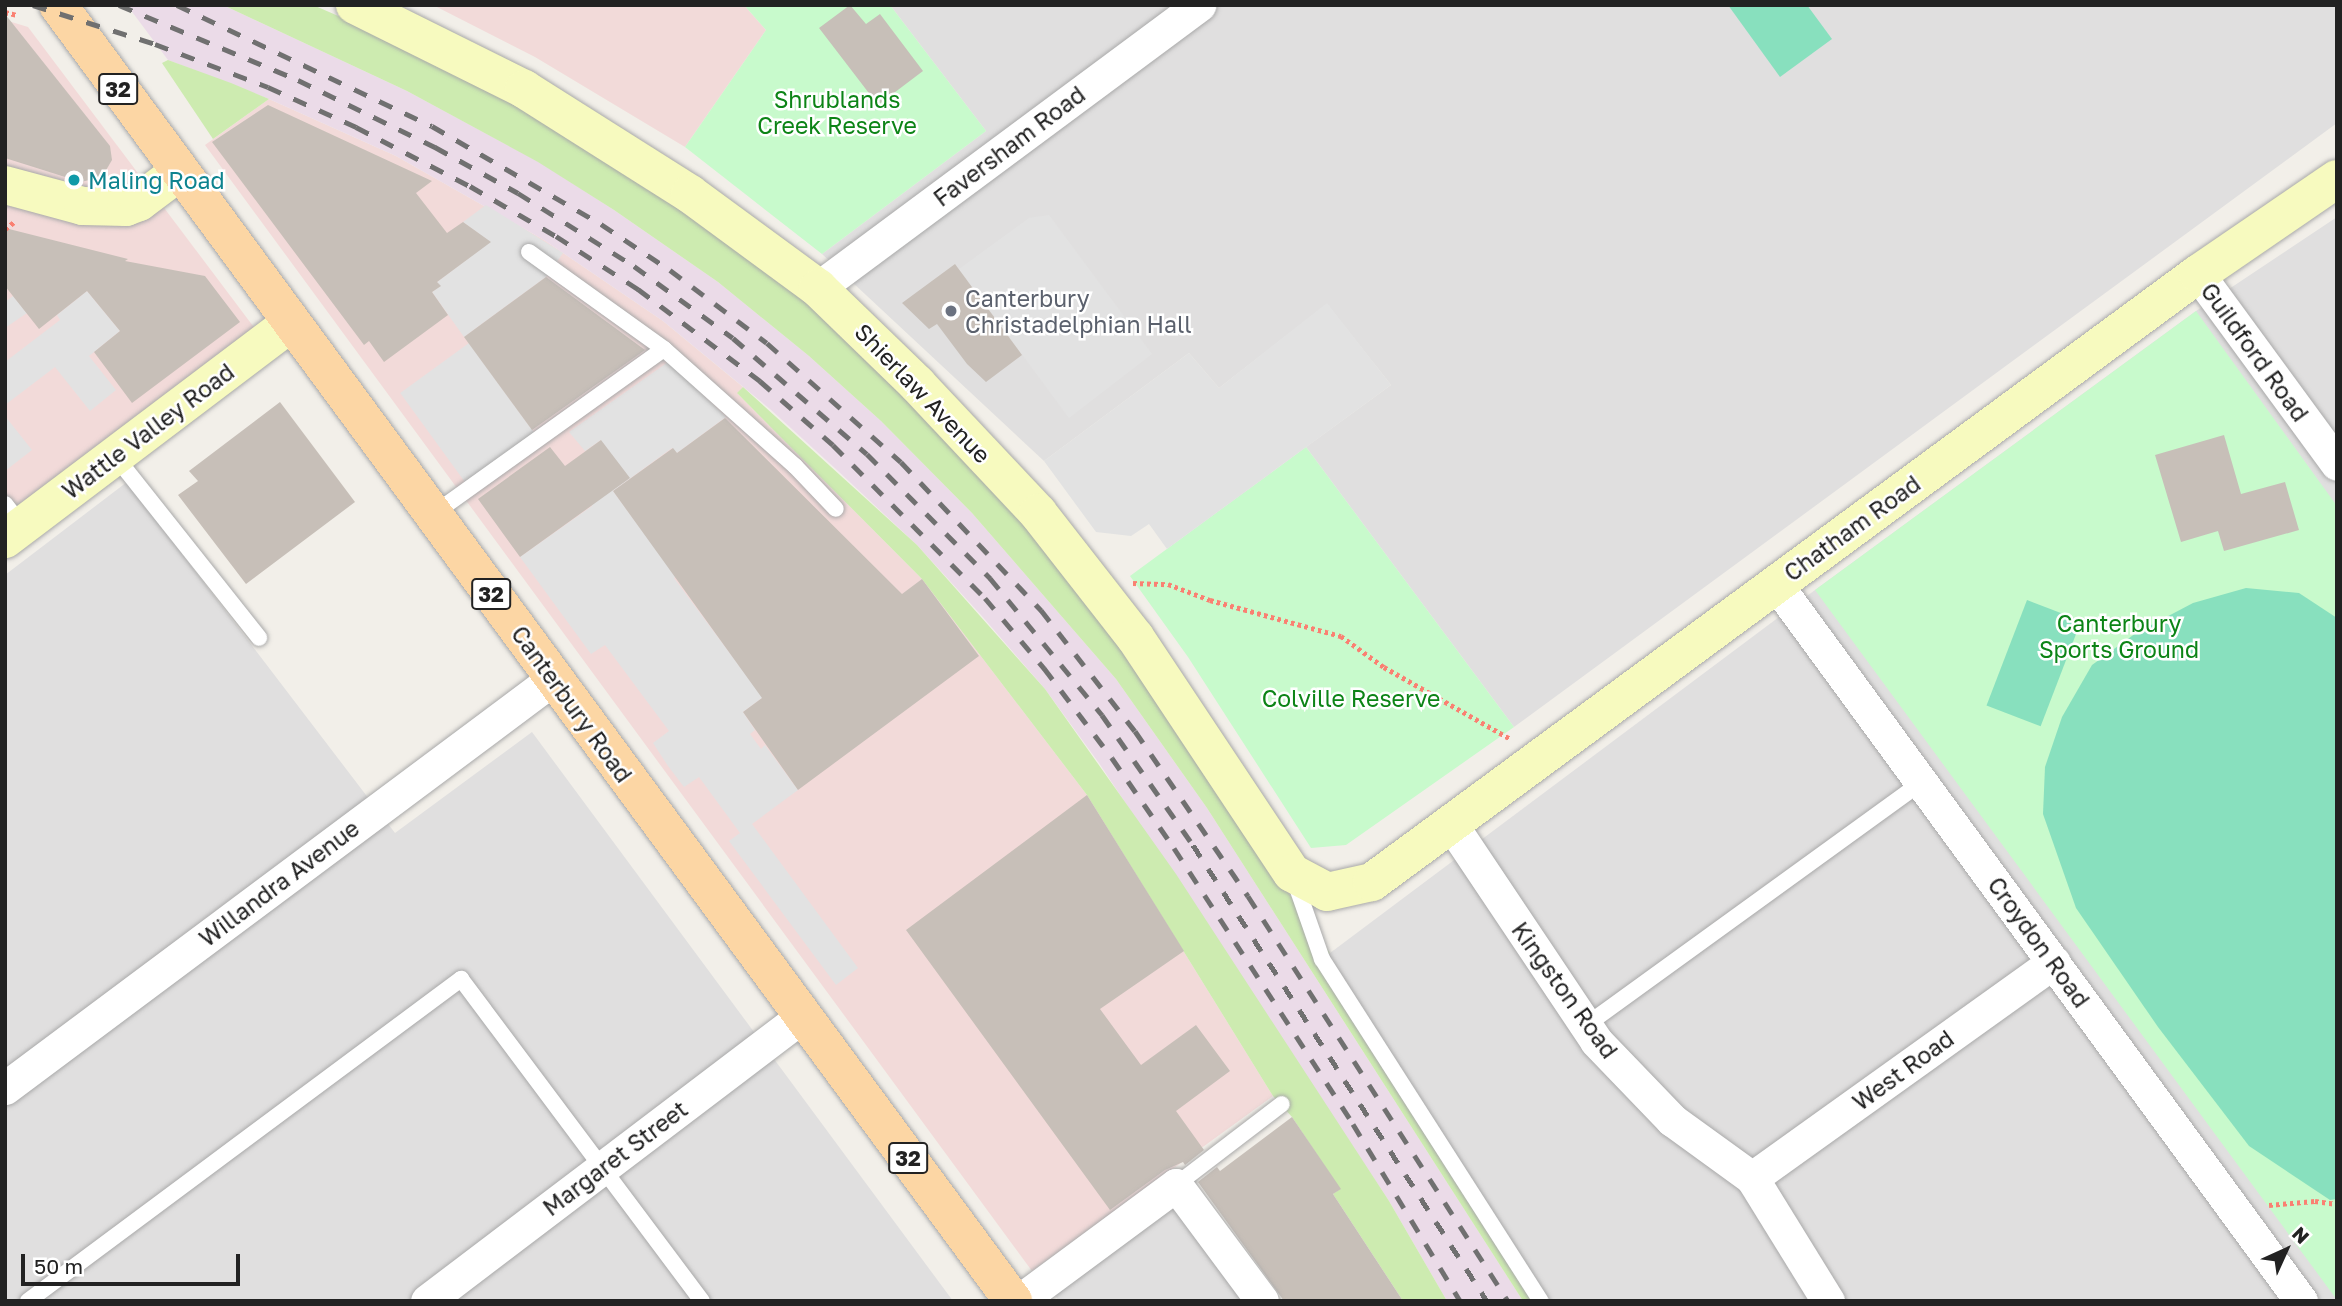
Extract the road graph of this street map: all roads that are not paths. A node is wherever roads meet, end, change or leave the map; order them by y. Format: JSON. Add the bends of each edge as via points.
{"nodes":[{"id":1,"x":58,"y":5,"type":"edge"},
{"id":2,"x":355,"y":5,"type":"edge"},
{"id":3,"x":1199,"y":5,"type":"edge"},
{"id":4,"x":1164,"y":15,"type":"edge"},
{"id":5,"x":179,"y":172,"type":"junction"},
{"id":6,"x":2337,"y":180,"type":"edge"},
{"id":7,"x":5,"y":185,"type":"edge"},
{"id":8,"x":529,"y":251,"type":"dead end"},
{"id":9,"x":2199,"y":274,"type":"junction"},
{"id":10,"x":818,"y":288,"type":"junction"},
{"id":11,"x":291,"y":323,"type":"junction"},
{"id":12,"x":664,"y":349,"type":"junction"},
{"id":13,"x":115,"y":456,"type":"junction"},
{"id":14,"x":2337,"y":464,"type":"edge"},
{"id":15,"x":836,"y":509,"type":"dead end"},
{"id":16,"x":432,"y":515,"type":"junction"},
{"id":17,"x":11,"y":523,"type":"edge"},
{"id":18,"x":1776,"y":584,"type":"junction"},
{"id":19,"x":259,"y":638,"type":"dead end"},
{"id":20,"x":553,"y":678,"type":"junction"},
{"id":21,"x":1922,"y":782,"type":"junction"},
{"id":22,"x":1451,"y":824,"type":"junction"},
{"id":23,"x":1292,"y":873,"type":"junction"},
{"id":24,"x":1372,"y":882,"type":"joint"},
{"id":25,"x":2054,"y":962,"type":"junction"},
{"id":26,"x":803,"y":1016,"type":"junction"},
{"id":27,"x":1585,"y":1026,"type":"junction"},
{"id":28,"x":5,"y":1088,"type":"edge"},
{"id":29,"x":1282,"y":1104,"type":"dead end"},
{"id":30,"x":602,"y":1168,"type":"junction"},
{"id":31,"x":1752,"y":1178,"type":"junction"},
{"id":32,"x":1176,"y":1185,"type":"junction"},
{"id":33,"x":28,"y":1301,"type":"edge"},
{"id":34,"x":427,"y":1301,"type":"edge"},
{"id":35,"x":702,"y":1301,"type":"edge"},
{"id":36,"x":1013,"y":1301,"type":"edge"},
{"id":37,"x":1019,"y":1301,"type":"edge"},
{"id":38,"x":1262,"y":1301,"type":"edge"},
{"id":39,"x":1541,"y":1301,"type":"edge"},
{"id":40,"x":1828,"y":1301,"type":"edge"},
{"id":41,"x":2301,"y":1301,"type":"edge"}],
"edges":[{"from":1,"to":5,"type":"main road","name":"Canterbury Road","number":"32"},
{"from":2,"to":10,"type":"street","name":"Shierlaw Avenue","via":[[524,89],[690,194]]},
{"from":3,"to":4,"type":"street","name":"Faversham Road"},
{"from":4,"to":10,"type":"street","name":"Faversham Road"},
{"from":5,"to":7,"type":"street","via":[[126,207],[83,206]]},
{"from":5,"to":11,"type":"main road","name":"Canterbury Road","number":"32"},
{"from":6,"to":9,"type":"street","name":"Chatham Road"},
{"from":8,"to":12,"type":"lane"},
{"from":9,"to":14,"type":"street","name":"Guildford Road"},
{"from":9,"to":18,"type":"street","name":"Chatham Road"},
{"from":10,"to":23,"type":"street","name":"Shierlaw Avenue","via":[[917,384],[1038,513],[1135,636]]},
{"from":11,"to":13,"type":"street","name":"Wattle Valley Road"},
{"from":11,"to":16,"type":"main road","name":"Canterbury Road","number":"32"},
{"from":12,"to":15,"type":"lane","via":[[786,457]]},
{"from":12,"to":16,"type":"lane"},
{"from":13,"to":17,"type":"street","name":"Wattle Valley Road"},
{"from":13,"to":19,"type":"lane"},
{"from":16,"to":20,"type":"main road","name":"Canterbury Road","number":"32"},
{"from":18,"to":21,"type":"street","name":"Croydon Road"},
{"from":18,"to":22,"type":"street","name":"Chatham Road"},
{"from":20,"to":26,"type":"main road","name":"Canterbury Road","number":"32"},
{"from":20,"to":28,"type":"street","name":"Willandra Avenue"},
{"from":21,"to":25,"type":"street","name":"Croydon Road"},
{"from":21,"to":27,"type":"lane"},
{"from":22,"to":24,"type":"street","name":"Chatham Road"},
{"from":22,"to":27,"type":"street","name":"Kingston Road"},
{"from":23,"to":24,"type":"street","name":"Shierlaw Avenue","via":[[1328,892]]},
{"from":23,"to":39,"type":"lane","via":[[1322,959]]},
{"from":25,"to":31,"type":"street","name":"West Road"},
{"from":25,"to":41,"type":"street","name":"Croydon Road"},
{"from":26,"to":30,"type":"street","name":"Margaret Street"},
{"from":26,"to":36,"type":"main road","name":"Canterbury Road","number":"32"},
{"from":27,"to":31,"type":"street","name":"Kingston Road","via":[[1672,1120]]},
{"from":29,"to":32,"type":"lane"},
{"from":30,"to":33,"type":"lane","via":[[461,979]]},
{"from":30,"to":34,"type":"street","name":"Margaret Street"},
{"from":30,"to":35,"type":"lane"},
{"from":31,"to":40,"type":"street","name":"Kingston Road"},
{"from":32,"to":37,"type":"street"},
{"from":32,"to":38,"type":"street"}]}
